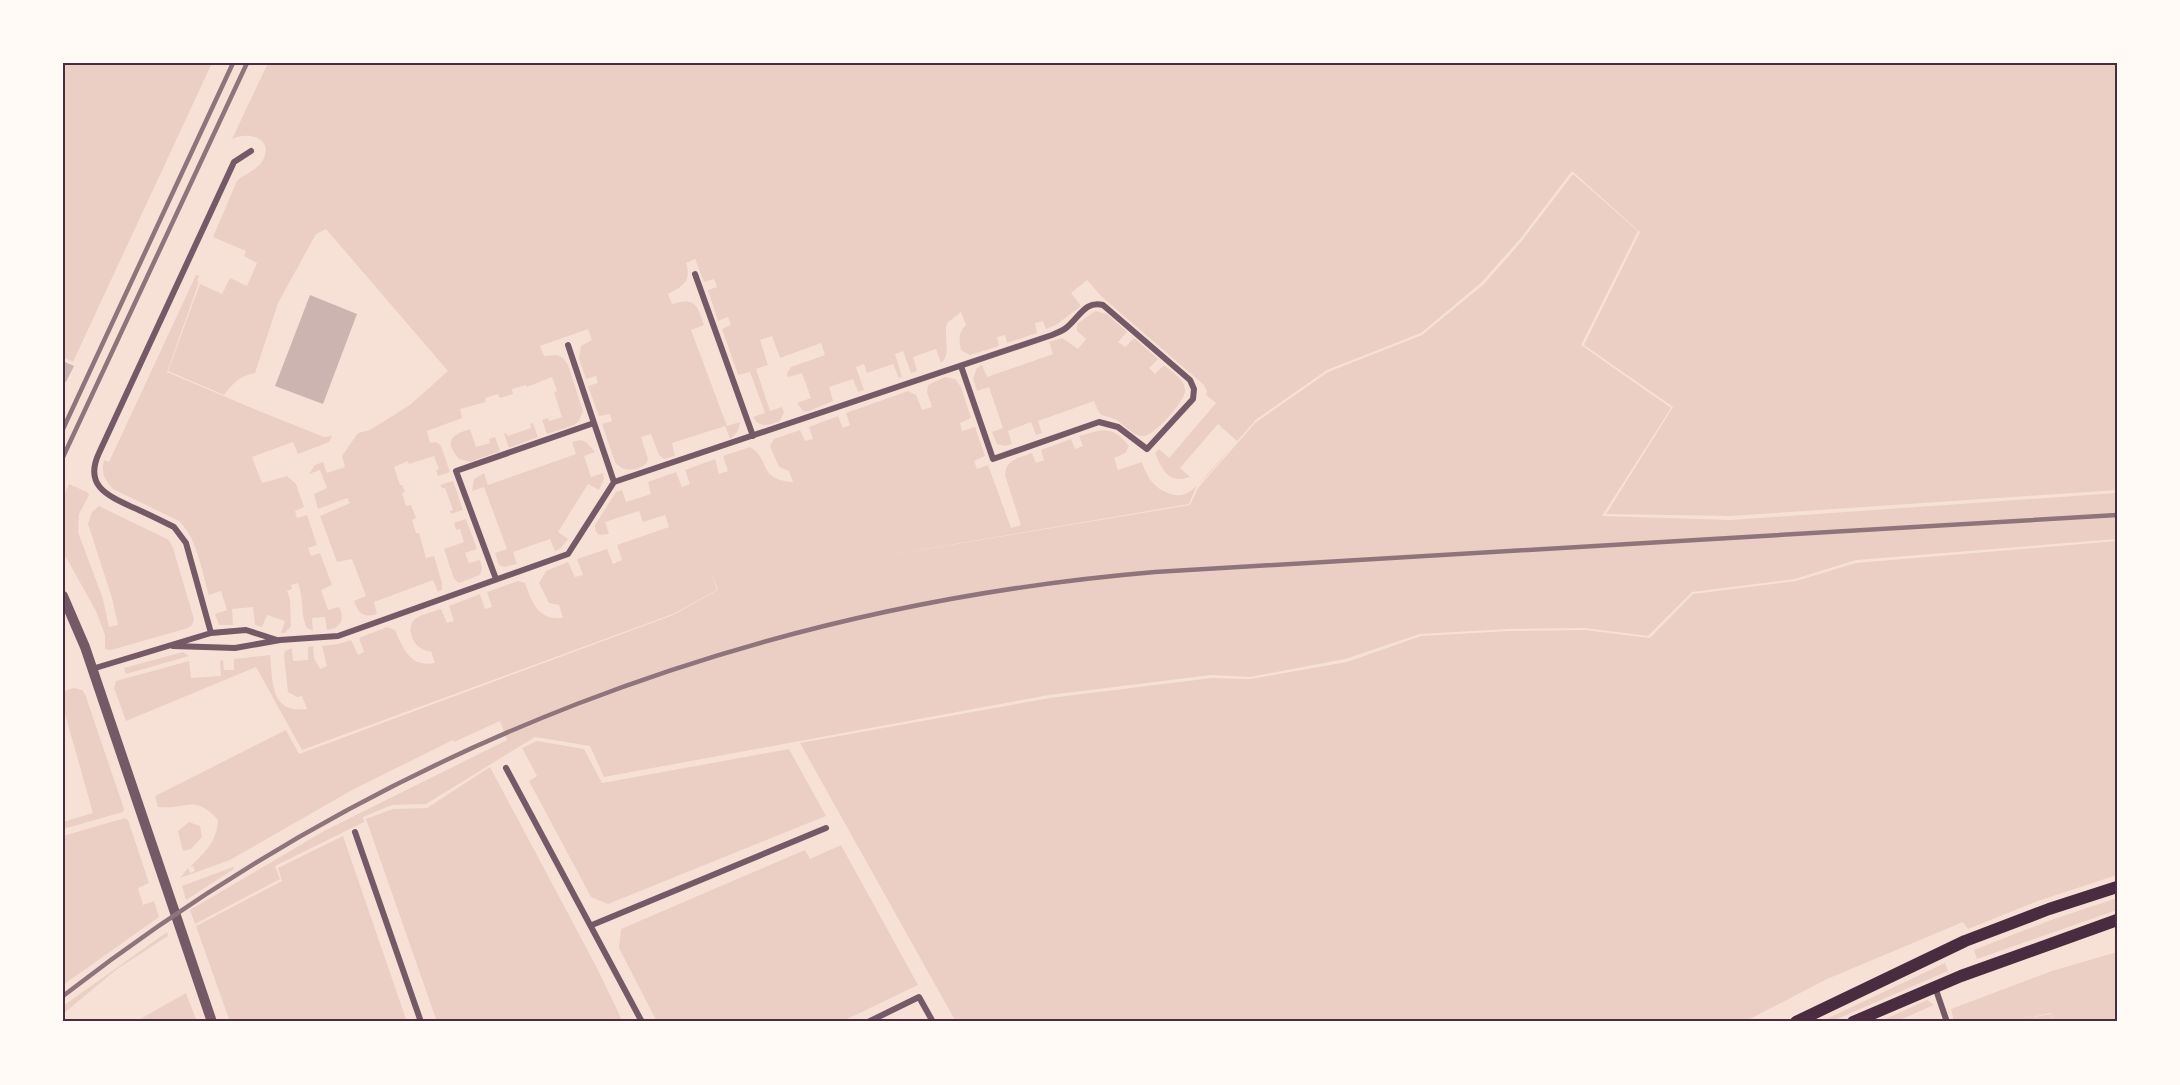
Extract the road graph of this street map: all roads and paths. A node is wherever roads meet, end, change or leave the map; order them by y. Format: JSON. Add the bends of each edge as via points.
{"nodes":[{"id":1,"x":251,"y":151,"type":"dead end"},
{"id":2,"x":695,"y":274,"type":"dead end"},
{"id":3,"x":568,"y":345,"type":"dead end"},
{"id":4,"x":961,"y":366,"type":"junction"},
{"id":5,"x":594,"y":423,"type":"junction"},
{"id":6,"x":753,"y":436,"type":"junction"},
{"id":7,"x":614,"y":482,"type":"junction"},
{"id":8,"x":496,"y":579,"type":"junction"},
{"id":9,"x":63,"y":596,"type":"edge"},
{"id":10,"x":211,"y":633,"type":"junction"},
{"id":11,"x":280,"y":640,"type":"junction"},
{"id":12,"x":173,"y":646,"type":"junction"},
{"id":13,"x":92,"y":669,"type":"junction"},
{"id":14,"x":506,"y":768,"type":"dead end"},
{"id":15,"x":826,"y":828,"type":"dead end"},
{"id":16,"x":356,"y":832,"type":"dead end"},
{"id":17,"x":2117,"y":887,"type":"edge"},
{"id":18,"x":2117,"y":920,"type":"edge"},
{"id":19,"x":592,"y":925,"type":"junction"},
{"id":20,"x":1935,"y":987,"type":"junction"},
{"id":21,"x":212,"y":1022,"type":"edge"},
{"id":22,"x":421,"y":1022,"type":"edge"},
{"id":23,"x":642,"y":1022,"type":"edge"},
{"id":24,"x":868,"y":1022,"type":"edge"},
{"id":25,"x":933,"y":1022,"type":"edge"},
{"id":26,"x":1796,"y":1022,"type":"edge"},
{"id":27,"x":1853,"y":1022,"type":"edge"},
{"id":28,"x":1947,"y":1022,"type":"edge"}],
"edges":[{"from":1,"to":10,"type":"street","via":[[234,162],[94,467],[97,483],[107,495],[181,534]]},
{"from":2,"to":6,"type":"street"},
{"from":3,"to":5,"type":"street"},
{"from":4,"to":4,"type":"street","via":[[1052,335],[1096,303],[1190,380],[1194,389],[1192,399],[1147,449],[1118,427],[1099,422],[993,459]]},
{"from":4,"to":6,"type":"street"},
{"from":5,"to":7,"type":"street"},
{"from":5,"to":8,"type":"street","via":[[456,471]]},
{"from":6,"to":7,"type":"street"},
{"from":7,"to":8,"type":"street","via":[[568,554]]},
{"from":8,"to":11,"type":"street","via":[[338,636]]},
{"from":9,"to":13,"type":"street"},
{"from":10,"to":11,"type":"street","via":[[246,630]]},
{"from":10,"to":12,"type":"street"},
{"from":11,"to":12,"type":"street","via":[[235,648]]},
{"from":12,"to":13,"type":"street"},
{"from":13,"to":21,"type":"street"},
{"from":14,"to":19,"type":"street"},
{"from":15,"to":19,"type":"street"},
{"from":16,"to":22,"type":"street"},
{"from":17,"to":26,"type":"main road","via":[[1965,941]]},
{"from":18,"to":20,"type":"main road"},
{"from":19,"to":23,"type":"street"},
{"from":20,"to":27,"type":"main road"},
{"from":20,"to":28,"type":"street"},
{"from":24,"to":25,"type":"street","via":[[919,997]]}]}
